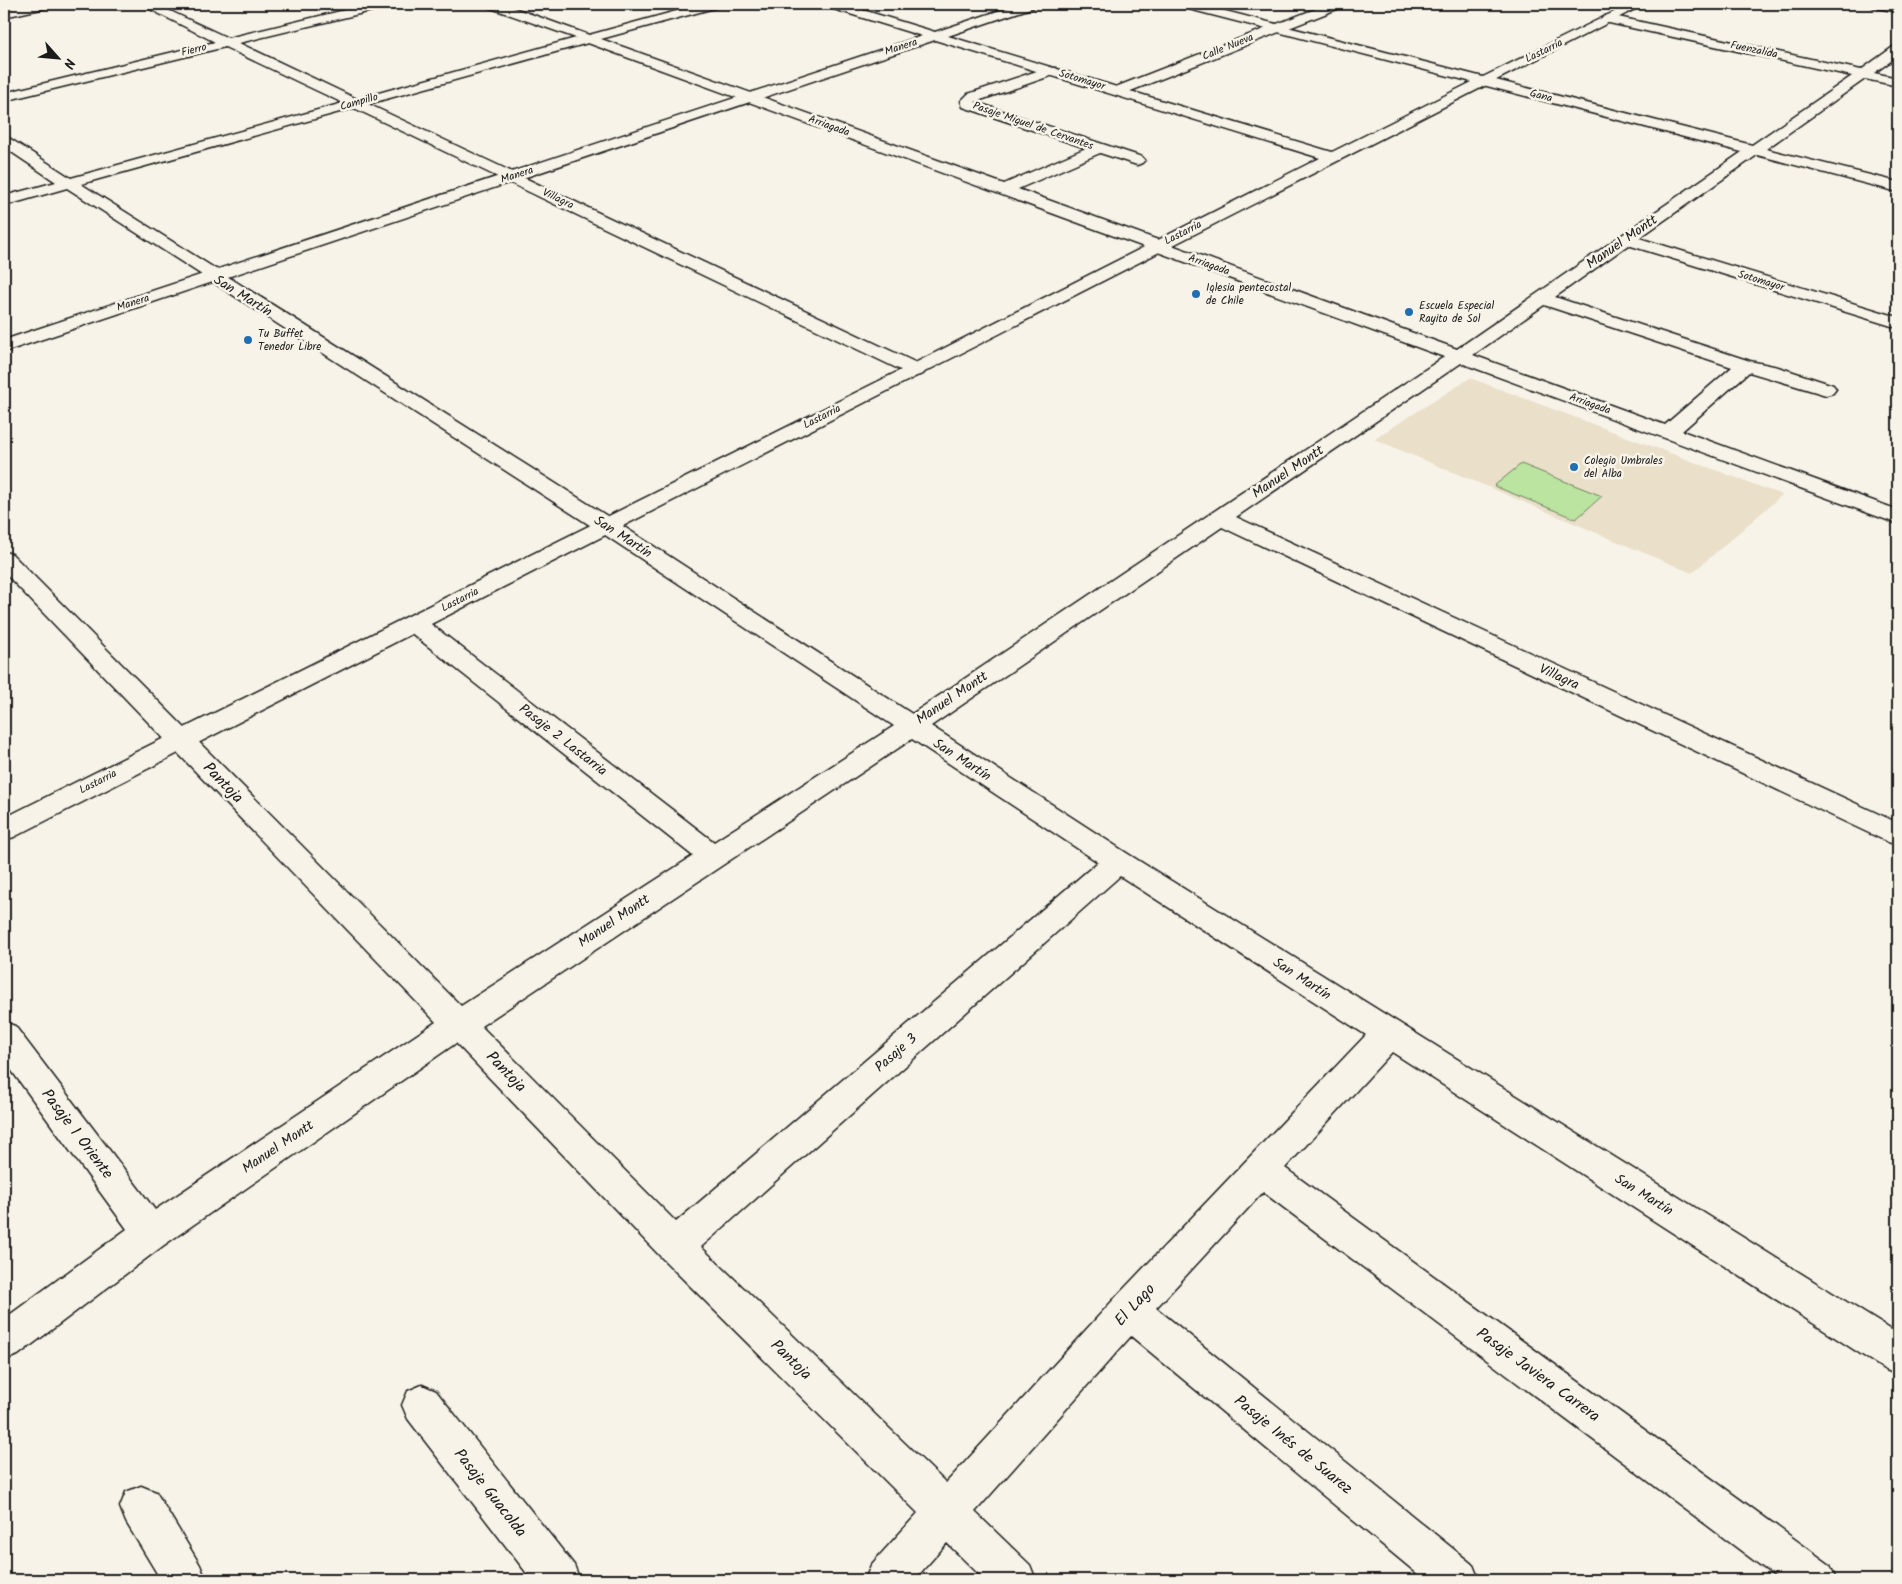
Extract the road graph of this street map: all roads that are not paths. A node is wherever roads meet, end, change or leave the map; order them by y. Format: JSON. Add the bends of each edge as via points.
{"nodes":[{"id":1,"x":46,"y":4,"type":"edge"},
{"id":2,"x":146,"y":4,"type":"edge"},
{"id":3,"x":384,"y":4,"type":"edge"},
{"id":4,"x":492,"y":4,"type":"edge"},
{"id":5,"x":714,"y":4,"type":"edge"},
{"id":6,"x":831,"y":4,"type":"edge"},
{"id":7,"x":1030,"y":4,"type":"edge"},
{"id":8,"x":1185,"y":4,"type":"edge"},
{"id":9,"x":1338,"y":4,"type":"edge"},
{"id":10,"x":1639,"y":4,"type":"edge"},
{"id":11,"x":1877,"y":4,"type":"edge"},
{"id":12,"x":1898,"y":8,"type":"edge"},
{"id":13,"x":4,"y":13,"type":"edge"},
{"id":14,"x":1609,"y":18,"type":"junction"},
{"id":15,"x":1277,"y":28,"type":"junction"},
{"id":16,"x":935,"y":35,"type":"junction"},
{"id":17,"x":588,"y":39,"type":"junction"},
{"id":18,"x":226,"y":42,"type":"junction"},
{"id":19,"x":1898,"y":50,"type":"edge"},
{"id":20,"x":1051,"y":71,"type":"junction"},
{"id":21,"x":1862,"y":74,"type":"junction"},
{"id":22,"x":1484,"y":81,"type":"junction"},
{"id":23,"x":1898,"y":82,"type":"edge"},
{"id":24,"x":1118,"y":91,"type":"junction"},
{"id":25,"x":4,"y":97,"type":"edge"},
{"id":26,"x":750,"y":97,"type":"junction"},
{"id":27,"x":354,"y":104,"type":"junction"},
{"id":28,"x":4,"y":141,"type":"edge"},
{"id":29,"x":1099,"y":148,"type":"junction"},
{"id":30,"x":1754,"y":151,"type":"junction"},
{"id":31,"x":1333,"y":157,"type":"junction"},
{"id":32,"x":1136,"y":160,"type":"dead end"},
{"id":33,"x":511,"y":177,"type":"junction"},
{"id":34,"x":68,"y":184,"type":"junction"},
{"id":35,"x":1898,"y":187,"type":"edge"},
{"id":36,"x":1004,"y":188,"type":"junction"},
{"id":37,"x":4,"y":201,"type":"edge"},
{"id":38,"x":1625,"y":240,"type":"junction"},
{"id":39,"x":1158,"y":246,"type":"junction"},
{"id":40,"x":213,"y":276,"type":"junction"},
{"id":41,"x":1542,"y":298,"type":"junction"},
{"id":42,"x":1898,"y":323,"type":"edge"},
{"id":43,"x":4,"y":346,"type":"edge"},
{"id":44,"x":1460,"y":356,"type":"junction"},
{"id":45,"x":1745,"y":365,"type":"junction"},
{"id":46,"x":916,"y":370,"type":"junction"},
{"id":47,"x":1826,"y":389,"type":"dead end"},
{"id":48,"x":1668,"y":433,"type":"junction"},
{"id":49,"x":1221,"y":518,"type":"junction"},
{"id":50,"x":1898,"y":518,"type":"edge"},
{"id":51,"x":607,"y":526,"type":"junction"},
{"id":52,"x":4,"y":559,"type":"edge"},
{"id":53,"x":414,"y":623,"type":"junction"},
{"id":54,"x":910,"y":726,"type":"junction"},
{"id":55,"x":181,"y":740,"type":"junction"},
{"id":56,"x":4,"y":830,"type":"edge"},
{"id":57,"x":1898,"y":836,"type":"edge"},
{"id":58,"x":712,"y":856,"type":"junction"},
{"id":59,"x":1118,"y":861,"type":"junction"},
{"id":60,"x":459,"y":1024,"type":"junction"},
{"id":61,"x":1388,"y":1034,"type":"junction"},
{"id":62,"x":4,"y":1035,"type":"edge"},
{"id":63,"x":1261,"y":1170,"type":"junction"},
{"id":64,"x":151,"y":1233,"type":"junction"},
{"id":65,"x":675,"y":1246,"type":"junction"},
{"id":66,"x":1129,"y":1310,"type":"junction"},
{"id":67,"x":4,"y":1342,"type":"edge"},
{"id":68,"x":1898,"y":1356,"type":"edge"},
{"id":69,"x":422,"y":1405,"type":"dead end"},
{"id":70,"x":141,"y":1507,"type":"dead end"},
{"id":71,"x":948,"y":1513,"type":"junction"},
{"id":72,"x":185,"y":1580,"type":"edge"},
{"id":73,"x":559,"y":1580,"type":"edge"},
{"id":74,"x":886,"y":1580,"type":"edge"},
{"id":75,"x":1015,"y":1580,"type":"edge"},
{"id":76,"x":1458,"y":1580,"type":"edge"},
{"id":77,"x":1815,"y":1580,"type":"edge"}],
"edges":[{"from":1,"to":13,"type":"street"},
{"from":2,"to":18,"type":"street","name":"Villagra"},
{"from":3,"to":18,"type":"street","name":"Fierro"},
{"from":4,"to":17,"type":"street","name":"Arriagada"},
{"from":5,"to":17,"type":"street","name":"Campillo"},
{"from":6,"to":16,"type":"street","name":"Sotomayor"},
{"from":7,"to":16,"type":"street","name":"Manera"},
{"from":8,"to":15,"type":"street","name":"Gana"},
{"from":9,"to":15,"type":"street","name":"Calle Nueva"},
{"from":10,"to":14,"type":"street","name":"Lastarria"},
{"from":11,"to":12,"type":"street"},
{"from":14,"to":21,"type":"street","name":"Fuenzalida"},
{"from":14,"to":22,"type":"street","name":"Lastarria"},
{"from":15,"to":22,"type":"street","name":"Gana"},
{"from":15,"to":24,"type":"street","name":"Calle Nueva"},
{"from":16,"to":20,"type":"street","name":"Sotomayor"},
{"from":16,"to":26,"type":"street","name":"Manera"},
{"from":17,"to":26,"type":"street","name":"Arriagada"},
{"from":17,"to":27,"type":"street","name":"Campillo"},
{"from":18,"to":25,"type":"street","name":"Fierro"},
{"from":18,"to":27,"type":"street","name":"Villagra"},
{"from":19,"to":21,"type":"street","name":"Manuel Montt"},
{"from":20,"to":24,"type":"street","name":"Sotomayor"},
{"from":20,"to":29,"type":"street","name":"Pasaje Miguel de Cervantes","via":[[973,97],[968,104]]},
{"from":21,"to":23,"type":"street","name":"Fuenzalida"},
{"from":21,"to":30,"type":"street","name":"Manuel Montt"},
{"from":22,"to":30,"type":"street","name":"Gana"},
{"from":22,"to":31,"type":"street","name":"Lastarria"},
{"from":24,"to":31,"type":"street","name":"Sotomayor"},
{"from":26,"to":33,"type":"street","name":"Manera"},
{"from":26,"to":36,"type":"street","name":"Arriagada"},
{"from":27,"to":33,"type":"street","name":"Villagra"},
{"from":27,"to":34,"type":"street","name":"Campillo"},
{"from":28,"to":34,"type":"street","name":"San Martín"},
{"from":29,"to":32,"type":"street","name":"Pasaje Miguel de Cervantes"},
{"from":29,"to":36,"type":"street","name":"Pasaje Miguel de Cervantes"},
{"from":30,"to":35,"type":"street","name":"Gana"},
{"from":30,"to":38,"type":"street","name":"Manuel Montt"},
{"from":31,"to":39,"type":"street","name":"Lastarria"},
{"from":33,"to":40,"type":"street","name":"Manera"},
{"from":33,"to":46,"type":"street","name":"Villagra"},
{"from":34,"to":37,"type":"street","name":"Campillo"},
{"from":34,"to":40,"type":"street","name":"San Martín"},
{"from":36,"to":39,"type":"street","name":"Arriagada"},
{"from":38,"to":41,"type":"street","name":"Manuel Montt"},
{"from":38,"to":42,"type":"street","name":"Sotomayor"},
{"from":39,"to":44,"type":"street","name":"Arriagada"},
{"from":39,"to":46,"type":"street","name":"Lastarria"},
{"from":40,"to":43,"type":"street","name":"Manera"},
{"from":40,"to":51,"type":"street","name":"San Martín"},
{"from":41,"to":44,"type":"street","name":"Manuel Montt"},
{"from":41,"to":45,"type":"street"},
{"from":44,"to":48,"type":"street","name":"Arriagada"},
{"from":44,"to":49,"type":"street","name":"Manuel Montt"},
{"from":45,"to":47,"type":"street"},
{"from":45,"to":48,"type":"street"},
{"from":46,"to":51,"type":"street","name":"Lastarria"},
{"from":48,"to":50,"type":"street","name":"Arriagada"},
{"from":49,"to":54,"type":"street","name":"Manuel Montt"},
{"from":49,"to":57,"type":"street","name":"Villagra"},
{"from":51,"to":53,"type":"street","name":"Lastarria"},
{"from":51,"to":54,"type":"street","name":"San Martín"},
{"from":52,"to":55,"type":"street","name":"Pantoja"},
{"from":53,"to":55,"type":"street","name":"Lastarria"},
{"from":53,"to":58,"type":"street","name":"Pasaje 2 Lastarria"},
{"from":54,"to":58,"type":"street","name":"Manuel Montt"},
{"from":54,"to":59,"type":"street","name":"San Martín"},
{"from":55,"to":56,"type":"street","name":"Lastarria"},
{"from":55,"to":60,"type":"street","name":"Pantoja"},
{"from":58,"to":60,"type":"street","name":"Manuel Montt"},
{"from":59,"to":61,"type":"street","name":"San Martín"},
{"from":59,"to":65,"type":"street","name":"Pasaje 3"},
{"from":60,"to":64,"type":"street","name":"Manuel Montt"},
{"from":60,"to":65,"type":"street","name":"Pantoja"},
{"from":61,"to":63,"type":"street","name":"El Lago"},
{"from":61,"to":68,"type":"street","name":"San Martín"},
{"from":62,"to":64,"type":"street","name":"Pasaje 1 Oriente"},
{"from":63,"to":66,"type":"street","name":"El Lago"},
{"from":63,"to":77,"type":"street","name":"Pasaje Javiera Carrera"},
{"from":64,"to":67,"type":"street","name":"Manuel Montt"},
{"from":65,"to":71,"type":"street","name":"Pantoja"},
{"from":66,"to":71,"type":"street","name":"El Lago"},
{"from":66,"to":76,"type":"street","name":"Pasaje Inés de Suarez"},
{"from":69,"to":73,"type":"street","name":"Pasaje Guacolda"},
{"from":70,"to":72,"type":"street"},
{"from":71,"to":74,"type":"street","name":"El Lago"},
{"from":71,"to":75,"type":"street","name":"Pantoja"}]}
